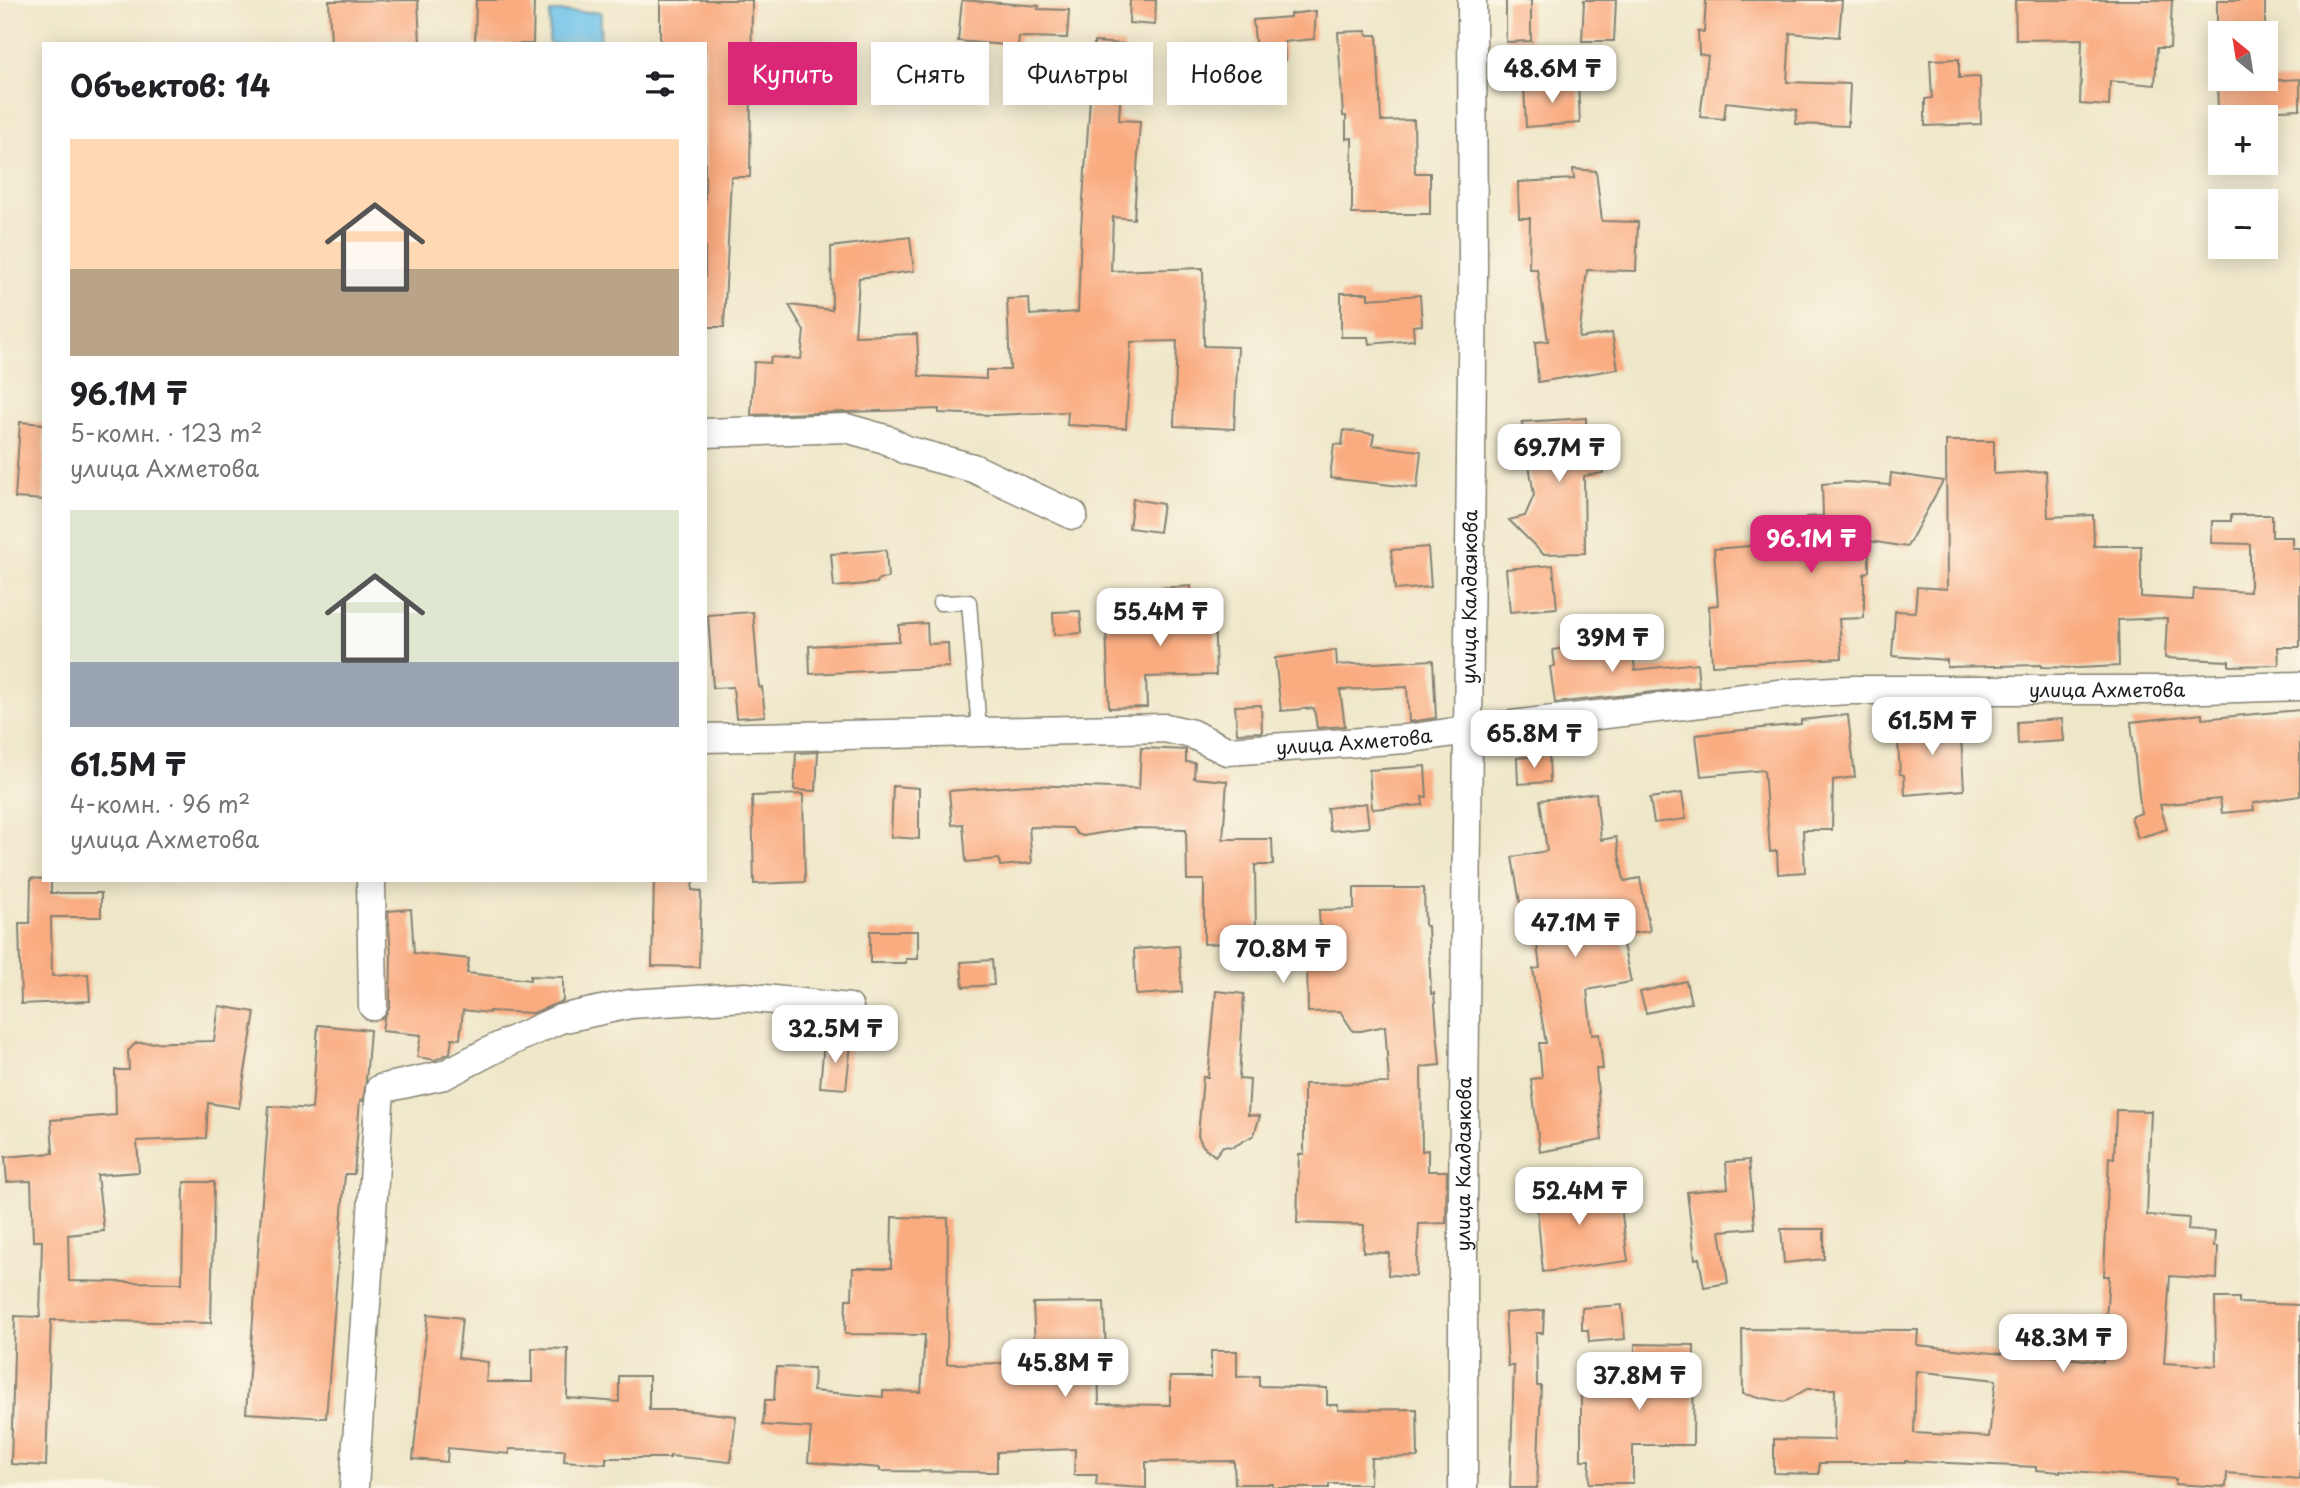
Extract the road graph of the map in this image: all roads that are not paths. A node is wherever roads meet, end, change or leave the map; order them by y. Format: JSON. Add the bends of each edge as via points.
{"nodes":[{"id":1,"x":1472,"y":0,"type":"edge"},
{"id":2,"x":707,"y":433,"type":"edge"},
{"id":3,"x":1073,"y":515,"type":"dead end"},
{"id":4,"x":940,"y":603,"type":"dead end"},
{"id":5,"x":2300,"y":686,"type":"edge"},
{"id":6,"x":979,"y":730,"type":"junction"},
{"id":7,"x":1468,"y":730,"type":"junction"},
{"id":8,"x":707,"y":738,"type":"edge"},
{"id":9,"x":371,"y":882,"type":"edge"},
{"id":10,"x":373,"y":1006,"type":"dead end"},
{"id":11,"x":849,"y":1008,"type":"dead end"},
{"id":12,"x":354,"y":1488,"type":"edge"},
{"id":13,"x":1464,"y":1488,"type":"edge"}],
"edges":[{"from":1,"to":7,"type":"street","name":"улица Калдаякова"},
{"from":2,"to":3,"type":"street","via":[[846,428],[973,468]]},
{"from":4,"to":6,"type":"lane","via":[[969,602]]},
{"from":5,"to":7,"type":"street","name":"улица Ахметова","via":[[1850,690]]},
{"from":6,"to":7,"type":"street","name":"улица Ахметова","via":[[1165,728],[1192,734],[1227,751],[1406,739]]},
{"from":6,"to":8,"type":"street","name":"улица Ахметова"},
{"from":7,"to":13,"type":"street","name":"улица Калдаякова"},
{"from":9,"to":10,"type":"street"},
{"from":11,"to":12,"type":"street","via":[[745,997],[630,1004],[560,1019],[444,1076],[380,1089]]}]}
